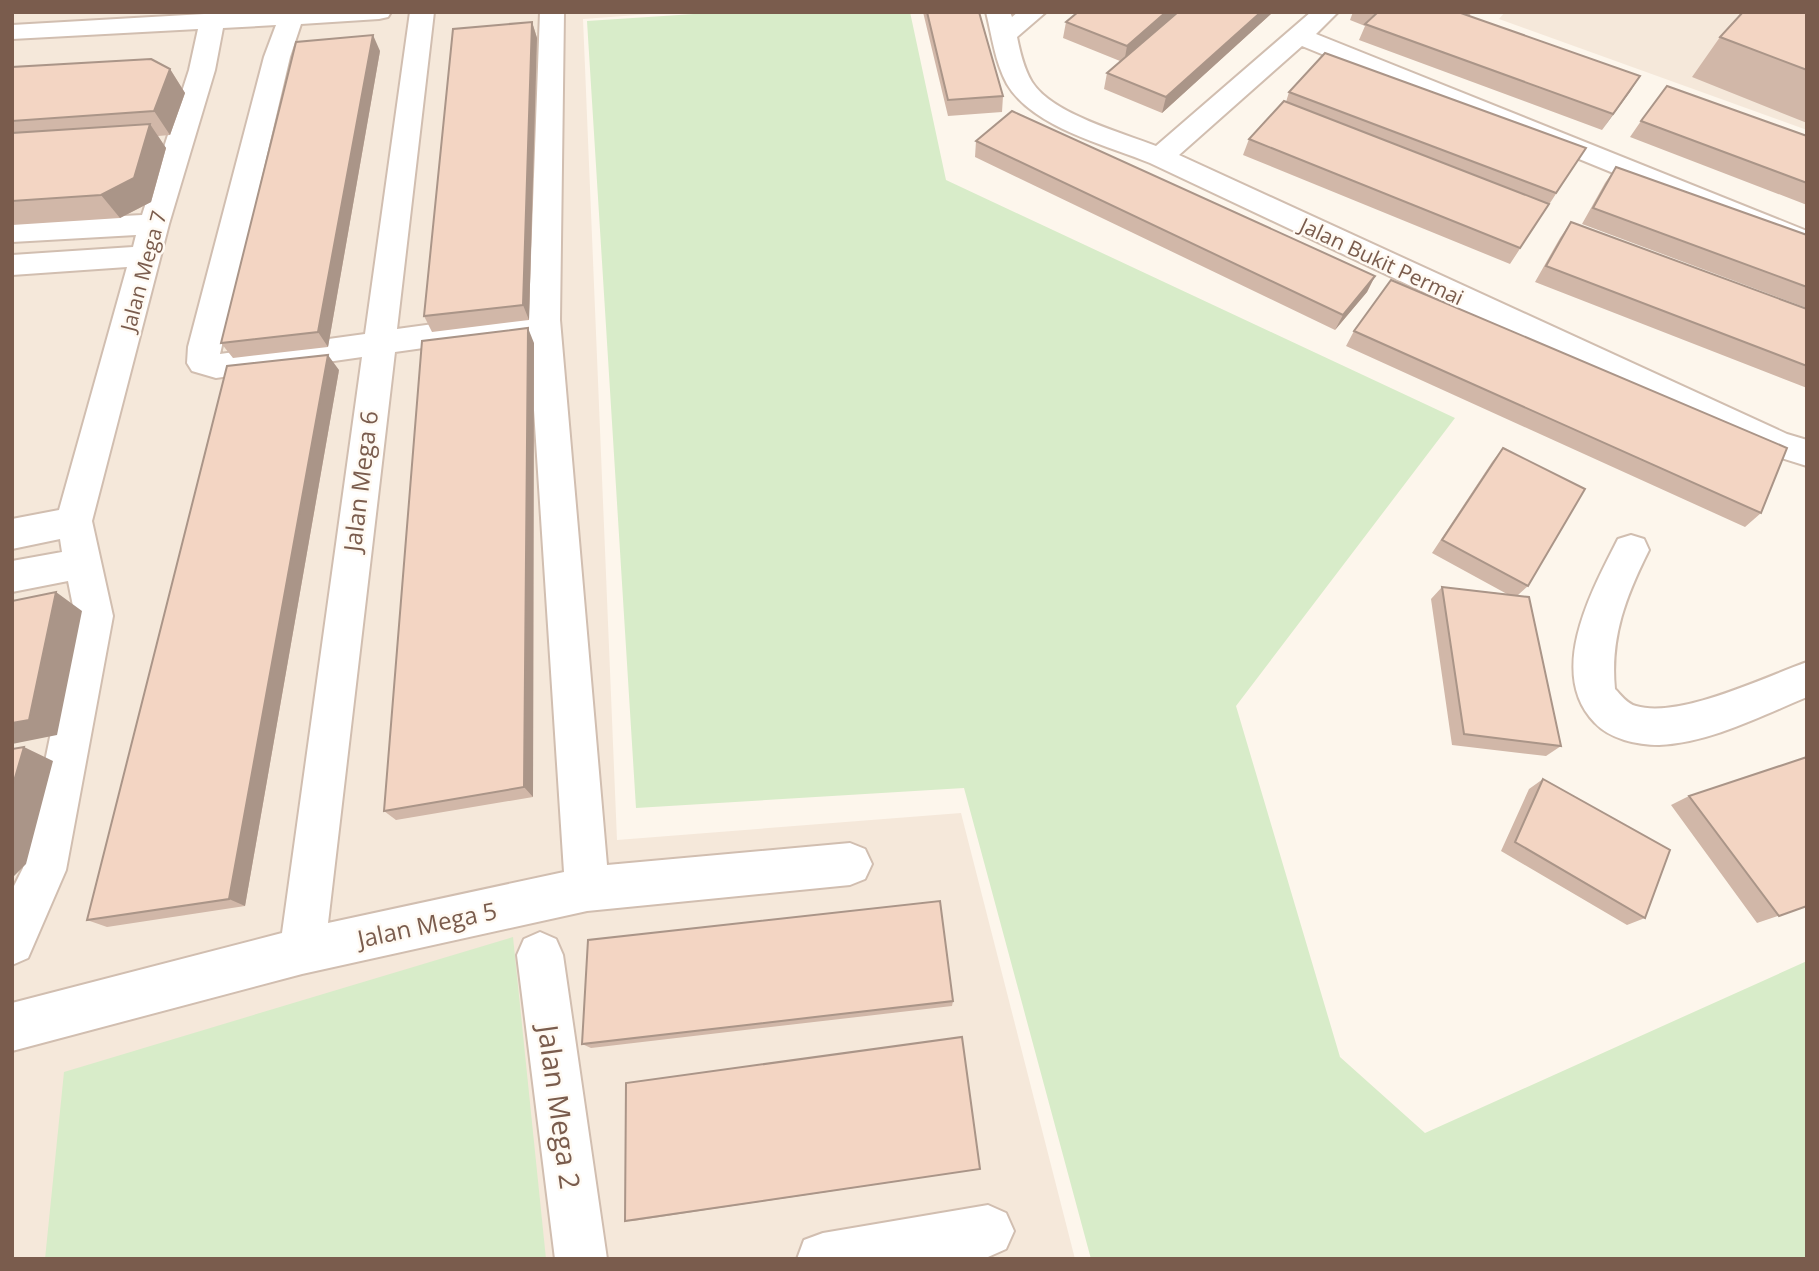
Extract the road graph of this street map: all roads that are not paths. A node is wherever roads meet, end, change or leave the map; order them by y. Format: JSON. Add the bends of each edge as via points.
{"nodes":[{"id":1,"x":379,"y":12,"type":"edge"},
{"id":2,"x":422,"y":12,"type":"edge"},
{"id":3,"x":552,"y":12,"type":"edge"},
{"id":4,"x":1034,"y":12,"type":"edge"},
{"id":5,"x":1326,"y":12,"type":"edge"},
{"id":6,"x":291,"y":17,"type":"junction"},
{"id":7,"x":117,"y":19,"type":"edge"},
{"id":8,"x":212,"y":21,"type":"junction"},
{"id":9,"x":1001,"y":23,"type":"edge"},
{"id":10,"x":12,"y":32,"type":"edge"},
{"id":11,"x":1299,"y":36,"type":"junction"},
{"id":12,"x":202,"y":69,"type":"junction"},
{"id":13,"x":175,"y":71,"type":"dead end"},
{"id":14,"x":1160,"y":157,"type":"junction"},
{"id":15,"x":155,"y":224,"type":"junction"},
{"id":16,"x":12,"y":232,"type":"edge"},
{"id":17,"x":1807,"y":242,"type":"edge"},
{"id":18,"x":147,"y":256,"type":"junction"},
{"id":19,"x":12,"y":265,"type":"edge"},
{"id":20,"x":544,"y":320,"type":"junction"},
{"id":21,"x":377,"y":345,"type":"junction"},
{"id":22,"x":1807,"y":453,"type":"edge"},
{"id":23,"x":74,"y":522,"type":"junction"},
{"id":24,"x":12,"y":534,"type":"edge"},
{"id":25,"x":1631,"y":550,"type":"dead end"},
{"id":26,"x":82,"y":562,"type":"junction"},
{"id":27,"x":12,"y":577,"type":"edge"},
{"id":28,"x":1807,"y":679,"type":"edge"},
{"id":29,"x":850,"y":864,"type":"dead end"},
{"id":30,"x":28,"y":883,"type":"edge"},
{"id":31,"x":587,"y":889,"type":"junction"},
{"id":32,"x":12,"y":942,"type":"edge"},
{"id":33,"x":302,"y":951,"type":"junction"},
{"id":34,"x":540,"y":955,"type":"dead end"},
{"id":35,"x":12,"y":1027,"type":"edge"},
{"id":36,"x":988,"y":1231,"type":"dead end"},
{"id":37,"x":581,"y":1259,"type":"edge"},
{"id":38,"x":822,"y":1259,"type":"edge"}],
"edges":[{"from":1,"to":6,"type":"street"},
{"from":2,"to":21,"type":"street","name":"Jalan Mega 6"},
{"from":3,"to":20,"type":"street"},
{"from":4,"to":9,"type":"street"},
{"from":5,"to":11,"type":"street"},
{"from":6,"to":8,"type":"street"},
{"from":6,"to":21,"type":"street","via":[[277,57],[203,363],[216,366]]},
{"from":7,"to":8,"type":"street"},
{"from":7,"to":10,"type":"street"},
{"from":8,"to":12,"type":"street","name":"Jalan Mega 7"},
{"from":9,"to":14,"type":"street","name":"Jalan Bukit Permai","via":[[1019,82],[1039,104]]},
{"from":11,"to":14,"type":"street"},
{"from":11,"to":17,"type":"street"},
{"from":12,"to":13,"type":"street"},
{"from":12,"to":15,"type":"street","name":"Jalan Mega 7","via":[[168,139]]},
{"from":14,"to":22,"type":"street","name":"Jalan Bukit Permai","via":[[1777,444]]},
{"from":15,"to":16,"type":"street"},
{"from":15,"to":18,"type":"street","name":"Jalan Mega 7"},
{"from":18,"to":19,"type":"street"},
{"from":18,"to":23,"type":"street","name":"Jalan Mega 7"},
{"from":20,"to":21,"type":"street"},
{"from":20,"to":31,"type":"street"},
{"from":21,"to":33,"type":"street","name":"Jalan Mega 6"},
{"from":23,"to":24,"type":"street"},
{"from":23,"to":26,"type":"street","name":"Jalan Mega 7"},
{"from":25,"to":28,"type":"street","via":[[1601,609],[1592,661],[1596,697],[1621,720],[1661,728],[1705,718]]},
{"from":26,"to":27,"type":"street"},
{"from":26,"to":30,"type":"street","name":"Jalan Mega 7","via":[[94,616]]},
{"from":29,"to":31,"type":"street","name":"Jalan Mega 5"},
{"from":30,"to":32,"type":"street","name":"Jalan Mega 7"},
{"from":31,"to":33,"type":"street","name":"Jalan Mega 5"},
{"from":33,"to":35,"type":"street","name":"Jalan Mega 5"},
{"from":34,"to":37,"type":"street","name":"Jalan Mega 2"},
{"from":36,"to":38,"type":"street"}]}
